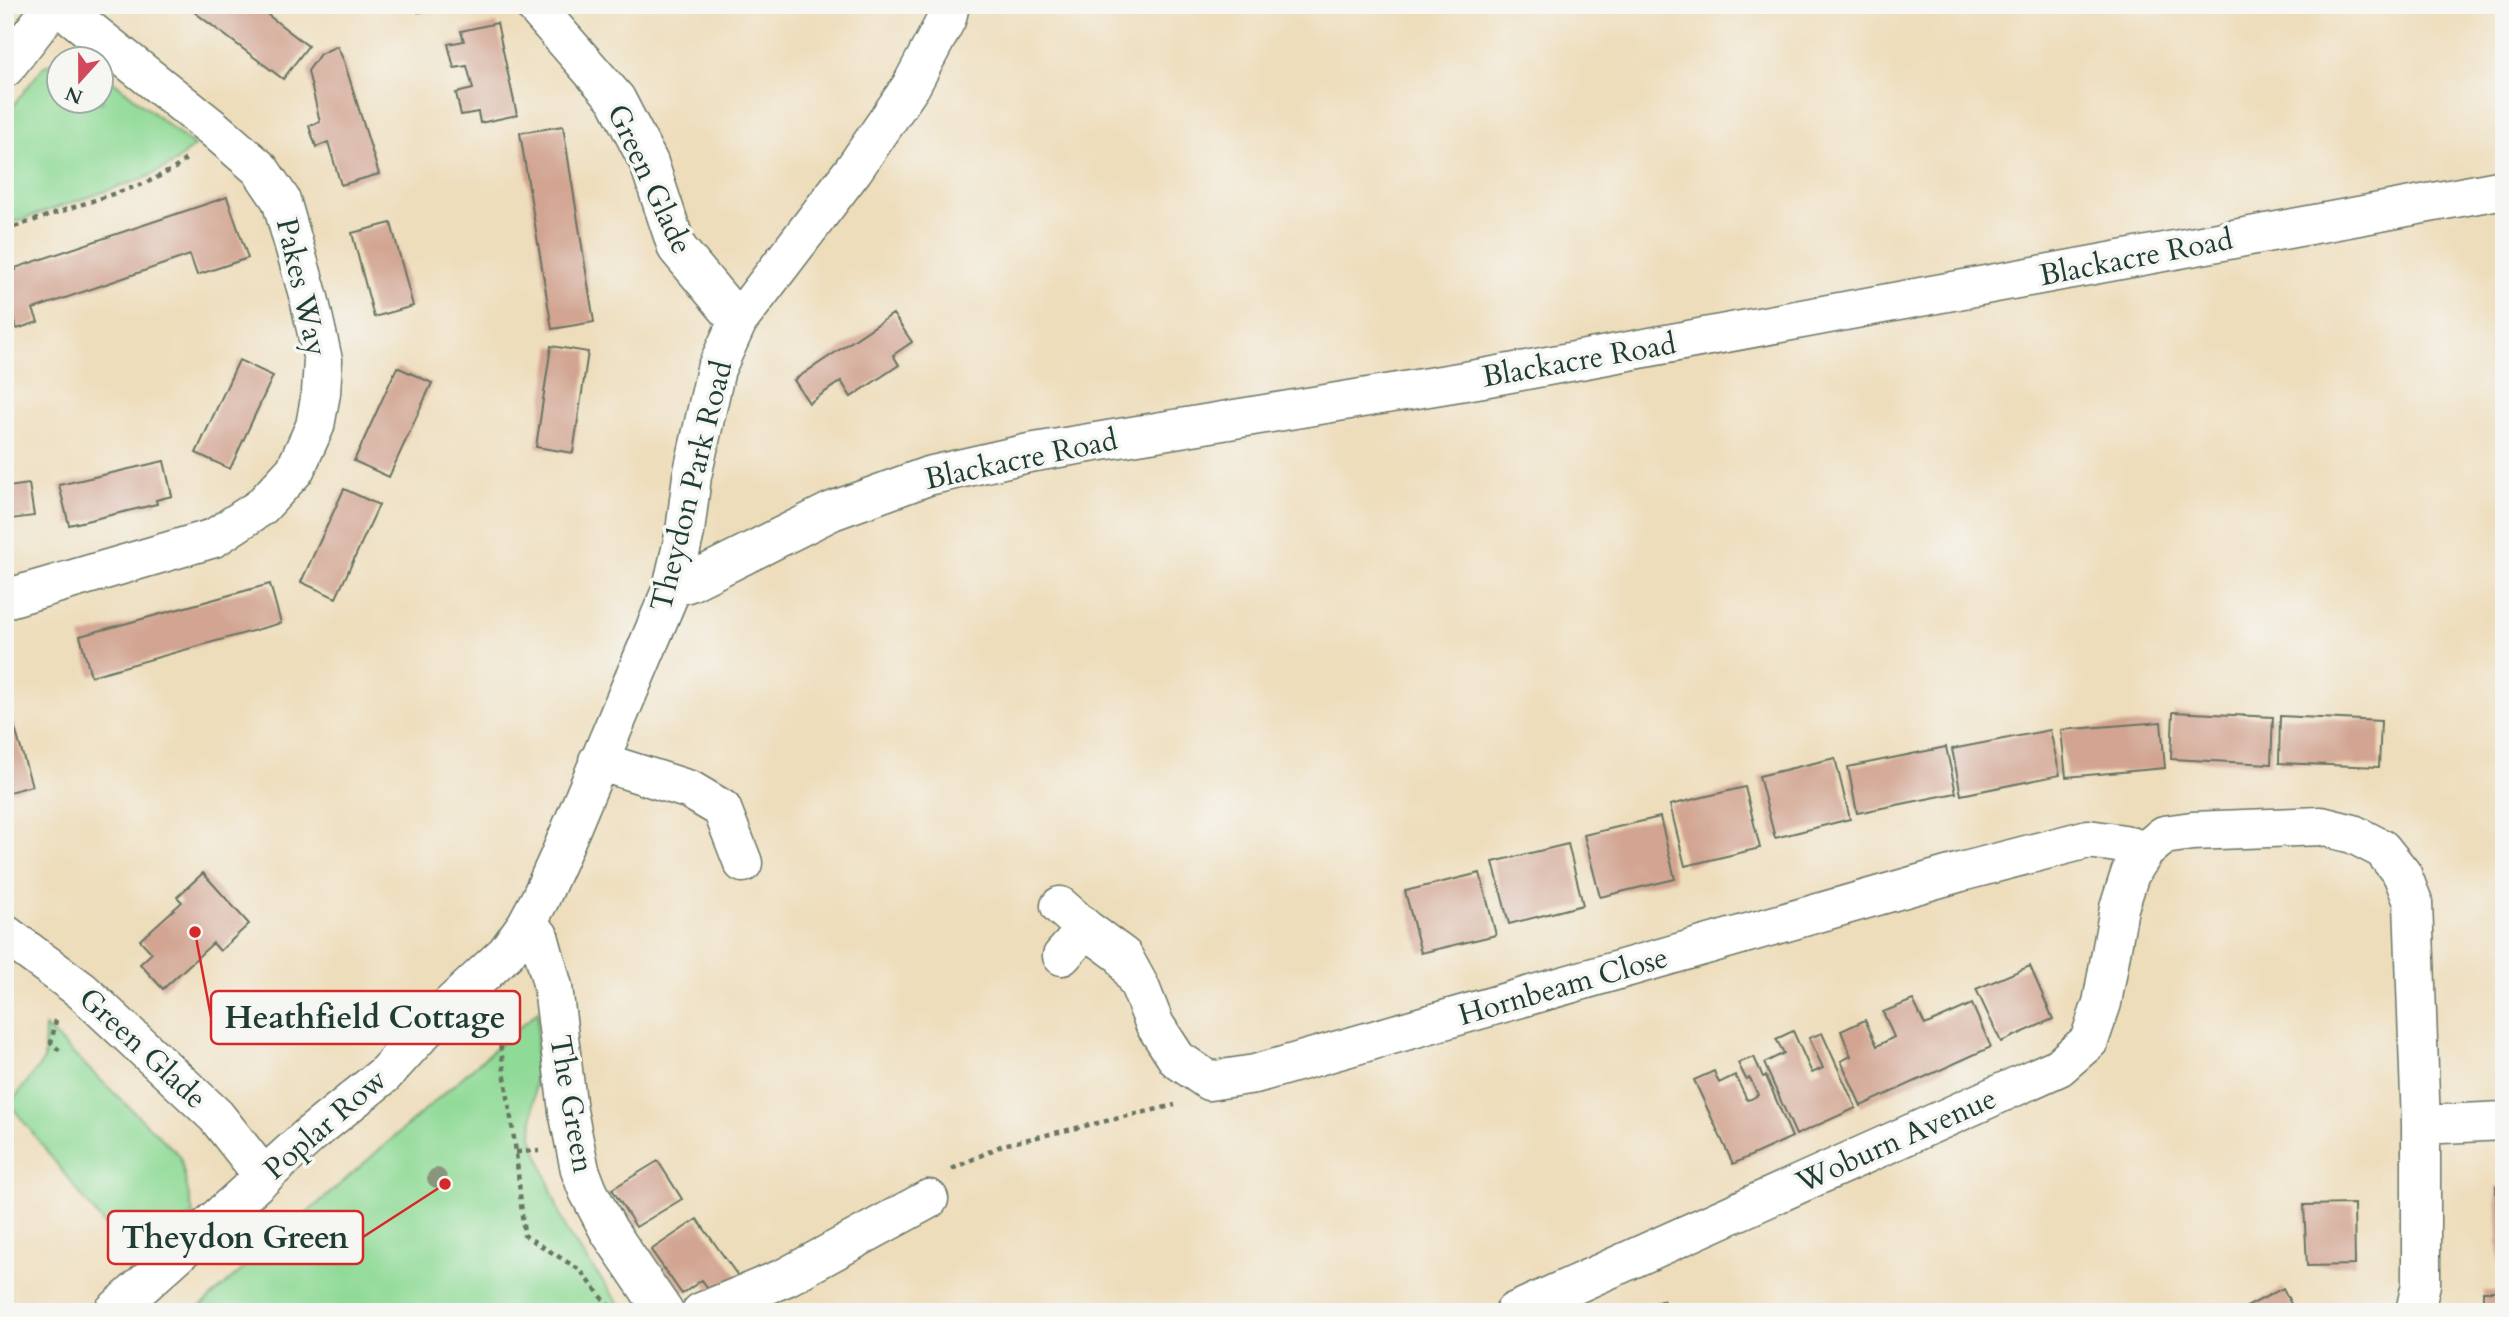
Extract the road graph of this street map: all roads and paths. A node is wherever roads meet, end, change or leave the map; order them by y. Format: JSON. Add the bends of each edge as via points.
{"nodes":[{"id":1,"x":56,"y":5,"type":"edge"},
{"id":2,"x":534,"y":5,"type":"edge"},
{"id":3,"x":950,"y":5,"type":"edge"},
{"id":4,"x":5,"y":68,"type":"edge"},
{"id":5,"x":214,"y":129,"type":"junction"},
{"id":6,"x":2504,"y":189,"type":"edge"},
{"id":7,"x":5,"y":230,"type":"edge"},
{"id":8,"x":738,"y":321,"type":"junction"},
{"id":9,"x":672,"y":588,"type":"junction"},
{"id":10,"x":5,"y":598,"type":"edge"},
{"id":11,"x":598,"y":761,"type":"junction"},
{"id":12,"x":2145,"y":851,"type":"junction"},
{"id":13,"x":743,"y":863,"type":"dead end"},
{"id":14,"x":526,"y":925,"type":"junction"},
{"id":15,"x":1069,"y":930,"type":"dead end"},
{"id":16,"x":5,"y":934,"type":"edge"},
{"id":17,"x":489,"y":970,"type":"junction"},
{"id":18,"x":1209,"y":1081,"type":"junction"},
{"id":19,"x":2504,"y":1121,"type":"edge"},
{"id":20,"x":2421,"y":1125,"type":"junction"},
{"id":21,"x":264,"y":1177,"type":"junction"},
{"id":22,"x":929,"y":1199,"type":"joint"},
{"id":23,"x":113,"y":1312,"type":"edge"},
{"id":24,"x":614,"y":1312,"type":"edge"},
{"id":25,"x":664,"y":1312,"type":"edge"},
{"id":26,"x":701,"y":1312,"type":"edge"},
{"id":27,"x":1514,"y":1312,"type":"edge"},
{"id":28,"x":2415,"y":1312,"type":"edge"}],
"edges":[{"from":1,"to":4,"type":"street"},
{"from":1,"to":5,"type":"street","name":"Pakes Way"},
{"from":2,"to":8,"type":"street","name":"Green Glade","via":[[616,99],[649,163],[677,248]]},
{"from":3,"to":8,"type":"street","name":"Theydon Park Road","via":[[911,86]]},
{"from":5,"to":7,"type":"path","via":[[175,168],[146,183]]},
{"from":5,"to":10,"type":"street","name":"Pakes Way","via":[[260,169],[281,200],[323,360],[315,426],[295,470],[261,507],[214,538]]},
{"from":6,"to":9,"type":"street","name":"Blackacre Road","via":[[1483,378],[1029,453],[928,476],[832,511]]},
{"from":8,"to":9,"type":"street","name":"Theydon Park Road","via":[[716,369]]},
{"from":9,"to":11,"type":"street","name":"Theydon Park Road"},
{"from":11,"to":13,"type":"street","via":[[690,790],[722,809]]},
{"from":11,"to":14,"type":"street","name":"Theydon Park Road"},
{"from":12,"to":18,"type":"street","name":"Hornbeam Close","via":[[2088,839],[1255,1074]]},
{"from":12,"to":20,"type":"street","via":[[2164,835],[2320,826],[2353,834],[2382,849],[2402,874],[2413,902]]},
{"from":12,"to":27,"type":"street","name":"Woburn Avenue","via":[[2130,874],[2119,908],[2102,1003],[2088,1041],[2059,1067]]},
{"from":14,"to":17,"type":"street","name":"Poplar Row"},
{"from":14,"to":25,"type":"street","name":"The Green","via":[[539,936],[553,987],[580,1170],[598,1212]]},
{"from":15,"to":18,"type":"street","via":[[1123,956],[1155,1025],[1177,1059]]},
{"from":16,"to":21,"type":"street","name":"Green Glade","via":[[81,990],[216,1116]]},
{"from":17,"to":21,"type":"street","name":"Poplar Row","via":[[434,1020],[384,1075]]},
{"from":17,"to":24,"type":"path","via":[[524,1235],[580,1270]]},
{"from":18,"to":22,"type":"path","via":[[1192,1100],[1003,1145],[941,1174]]},
{"from":19,"to":20,"type":"street"},
{"from":20,"to":28,"type":"street","via":[[2421,1283]]},
{"from":21,"to":23,"type":"street","name":"Poplar Row"},
{"from":22,"to":26,"type":"street","via":[[786,1277]]}]}
